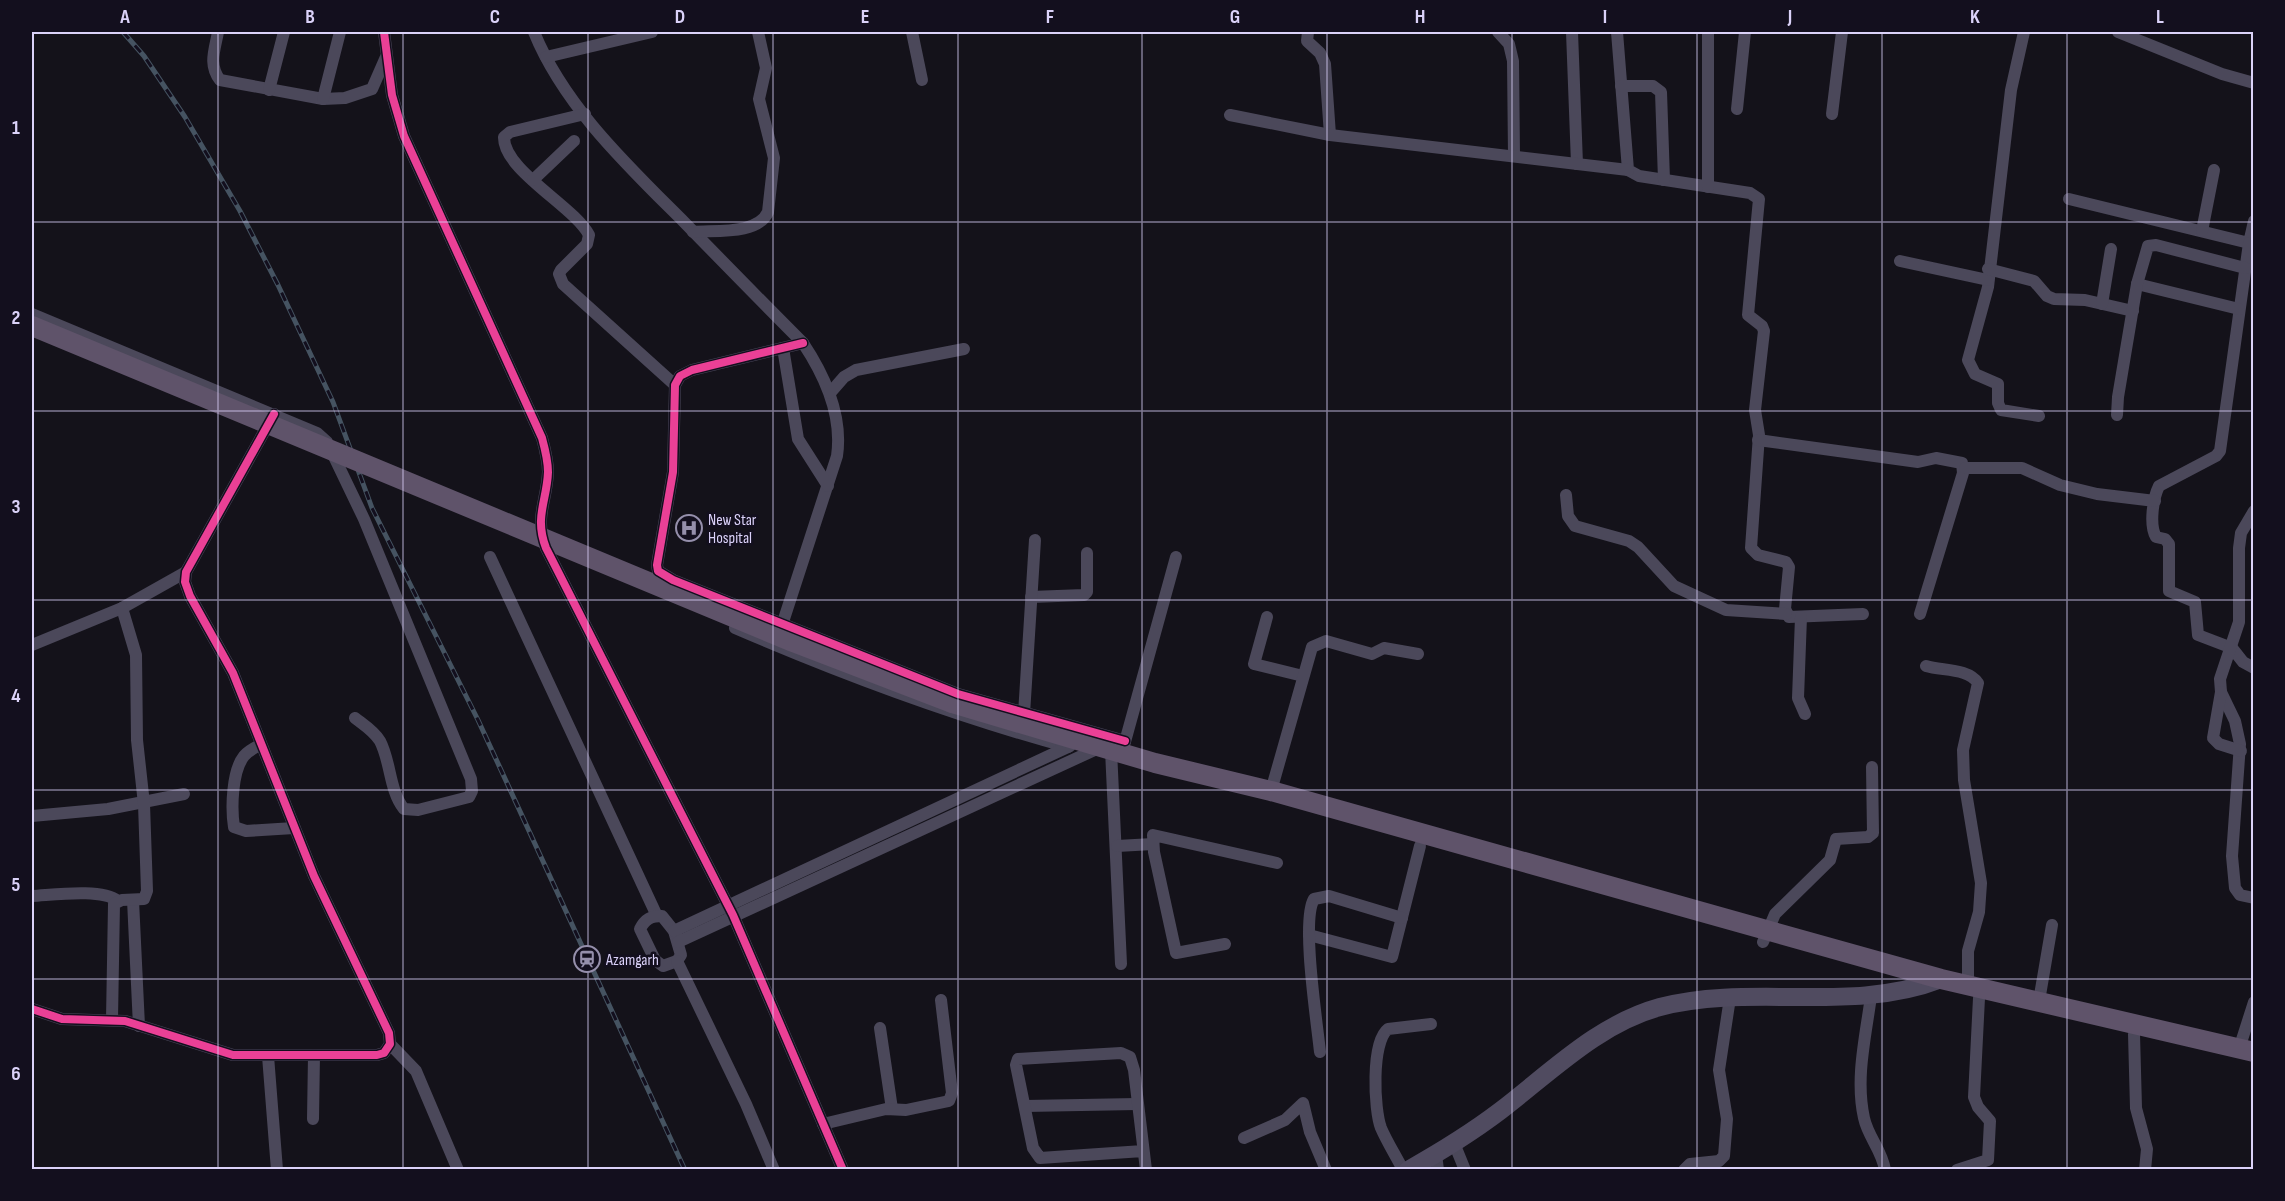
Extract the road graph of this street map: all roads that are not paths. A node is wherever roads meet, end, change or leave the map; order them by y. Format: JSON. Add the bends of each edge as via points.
{"nodes":[{"id":1,"x":218,"y":32,"type":"edge"},
{"id":2,"x":284,"y":32,"type":"edge"},
{"id":3,"x":340,"y":32,"type":"edge"},
{"id":4,"x":384,"y":32,"type":"edge"},
{"id":5,"x":534,"y":32,"type":"edge"},
{"id":6,"x":652,"y":32,"type":"edge"},
{"id":7,"x":758,"y":32,"type":"edge"},
{"id":8,"x":912,"y":32,"type":"edge"},
{"id":9,"x":1308,"y":32,"type":"edge"},
{"id":10,"x":1498,"y":32,"type":"edge"},
{"id":11,"x":1572,"y":32,"type":"edge"},
{"id":12,"x":1617,"y":32,"type":"edge"},
{"id":13,"x":1708,"y":32,"type":"edge"},
{"id":14,"x":1745,"y":32,"type":"edge"},
{"id":15,"x":1842,"y":32,"type":"edge"},
{"id":16,"x":2024,"y":32,"type":"edge"},
{"id":17,"x":2118,"y":32,"type":"edge"},
{"id":18,"x":387,"y":54,"type":"junction"},
{"id":19,"x":546,"y":57,"type":"junction"},
{"id":20,"x":922,"y":80,"type":"dead end"},
{"id":21,"x":2253,"y":83,"type":"edge"},
{"id":22,"x":1621,"y":86,"type":"junction"},
{"id":23,"x":269,"y":90,"type":"junction"},
{"id":24,"x":323,"y":99,"type":"junction"},
{"id":25,"x":1737,"y":109,"type":"dead end"},
{"id":26,"x":585,"y":114,"type":"junction"},
{"id":27,"x":1832,"y":114,"type":"dead end"},
{"id":28,"x":1230,"y":115,"type":"dead end"},
{"id":29,"x":1330,"y":135,"type":"junction"},
{"id":30,"x":574,"y":141,"type":"dead end"},
{"id":31,"x":1514,"y":156,"type":"junction"},
{"id":32,"x":1577,"y":164,"type":"junction"},
{"id":33,"x":1628,"y":170,"type":"junction"},
{"id":34,"x":2214,"y":170,"type":"dead end"},
{"id":35,"x":533,"y":180,"type":"junction"},
{"id":36,"x":1664,"y":180,"type":"junction"},
{"id":37,"x":1708,"y":187,"type":"junction"},
{"id":38,"x":2069,"y":199,"type":"dead end"},
{"id":39,"x":2253,"y":221,"type":"edge"},
{"id":40,"x":2202,"y":231,"type":"junction"},
{"id":41,"x":693,"y":232,"type":"junction"},
{"id":42,"x":2249,"y":243,"type":"junction"},
{"id":43,"x":2111,"y":249,"type":"dead end"},
{"id":44,"x":1900,"y":261,"type":"dead end"},
{"id":45,"x":2245,"y":268,"type":"junction"},
{"id":46,"x":1988,"y":274,"type":"junction"},
{"id":47,"x":2137,"y":284,"type":"junction"},
{"id":48,"x":2102,"y":304,"type":"junction"},
{"id":49,"x":2240,"y":309,"type":"junction"},
{"id":50,"x":2133,"y":311,"type":"junction"},
{"id":51,"x":32,"y":314,"type":"edge"},
{"id":52,"x":32,"y":326,"type":"edge"},
{"id":53,"x":803,"y":343,"type":"junction"},
{"id":54,"x":783,"y":348,"type":"junction"},
{"id":55,"x":964,"y":349,"type":"dead end"},
{"id":56,"x":675,"y":385,"type":"junction"},
{"id":57,"x":830,"y":393,"type":"junction"},
{"id":58,"x":274,"y":414,"type":"junction"},
{"id":59,"x":2117,"y":415,"type":"dead end"},
{"id":60,"x":2039,"y":416,"type":"dead end"},
{"id":61,"x":1758,"y":440,"type":"junction"},
{"id":62,"x":1965,"y":468,"type":"junction"},
{"id":63,"x":828,"y":486,"type":"junction"},
{"id":64,"x":1566,"y":495,"type":"dead end"},
{"id":65,"x":2155,"y":501,"type":"junction"},
{"id":66,"x":2253,"y":511,"type":"edge"},
{"id":67,"x":1035,"y":540,"type":"dead end"},
{"id":68,"x":546,"y":548,"type":"junction"},
{"id":69,"x":1087,"y":553,"type":"dead end"},
{"id":70,"x":490,"y":557,"type":"dead end"},
{"id":71,"x":1176,"y":557,"type":"dead end"},
{"id":72,"x":186,"y":572,"type":"junction"},
{"id":73,"x":1031,"y":597,"type":"junction"},
{"id":74,"x":122,"y":608,"type":"junction"},
{"id":75,"x":1786,"y":614,"type":"junction"},
{"id":76,"x":1863,"y":614,"type":"dead end"},
{"id":77,"x":1920,"y":614,"type":"dead end"},
{"id":78,"x":1267,"y":617,"type":"dead end"},
{"id":79,"x":1802,"y":617,"type":"junction"},
{"id":80,"x":783,"y":622,"type":"junction"},
{"id":81,"x":32,"y":645,"type":"edge"},
{"id":82,"x":2232,"y":648,"type":"junction"},
{"id":83,"x":1418,"y":654,"type":"dead end"},
{"id":84,"x":1926,"y":666,"type":"dead end"},
{"id":85,"x":2253,"y":668,"type":"edge"},
{"id":86,"x":1303,"y":676,"type":"junction"},
{"id":87,"x":2221,"y":692,"type":"junction"},
{"id":88,"x":1024,"y":714,"type":"junction"},
{"id":89,"x":1804,"y":714,"type":"dead end"},
{"id":90,"x":355,"y":718,"type":"dead end"},
{"id":91,"x":1075,"y":744,"type":"junction"},
{"id":92,"x":260,"y":745,"type":"junction"},
{"id":93,"x":1115,"y":748,"type":"junction"},
{"id":94,"x":2241,"y":751,"type":"junction"},
{"id":95,"x":1155,"y":763,"type":"junction"},
{"id":96,"x":1872,"y":767,"type":"dead end"},
{"id":97,"x":1271,"y":791,"type":"junction"},
{"id":98,"x":184,"y":794,"type":"dead end"},
{"id":99,"x":144,"y":804,"type":"junction"},
{"id":100,"x":32,"y":816,"type":"edge"},
{"id":101,"x":294,"y":828,"type":"junction"},
{"id":102,"x":1154,"y":844,"type":"junction"},
{"id":103,"x":1117,"y":846,"type":"junction"},
{"id":104,"x":1420,"y":846,"type":"junction"},
{"id":105,"x":1277,"y":863,"type":"dead end"},
{"id":106,"x":32,"y":896,"type":"edge"},
{"id":107,"x":2253,"y":898,"type":"edge"},
{"id":108,"x":133,"y":900,"type":"junction"},
{"id":109,"x":118,"y":901,"type":"junction"},
{"id":110,"x":730,"y":910,"type":"junction"},
{"id":111,"x":657,"y":916,"type":"junction"},
{"id":112,"x":1402,"y":918,"type":"junction"},
{"id":113,"x":2052,"y":925,"type":"dead end"},
{"id":114,"x":1309,"y":935,"type":"junction"},
{"id":115,"x":1765,"y":936,"type":"junction"},
{"id":116,"x":676,"y":937,"type":"junction"},
{"id":117,"x":1225,"y":944,"type":"dead end"},
{"id":118,"x":677,"y":962,"type":"junction"},
{"id":119,"x":1121,"y":964,"type":"dead end"},
{"id":120,"x":1933,"y":982,"type":"junction"},
{"id":121,"x":1974,"y":991,"type":"junction"},
{"id":122,"x":1871,"y":996,"type":"junction"},
{"id":123,"x":1730,"y":998,"type":"junction"},
{"id":124,"x":941,"y":1000,"type":"dead end"},
{"id":125,"x":2039,"y":1001,"type":"junction"},
{"id":126,"x":2253,"y":1002,"type":"edge"},
{"id":127,"x":32,"y":1010,"type":"edge"},
{"id":128,"x":112,"y":1019,"type":"junction"},
{"id":129,"x":1431,"y":1024,"type":"dead end"},
{"id":130,"x":139,"y":1026,"type":"junction"},
{"id":131,"x":880,"y":1028,"type":"dead end"},
{"id":132,"x":2134,"y":1034,"type":"junction"},
{"id":133,"x":390,"y":1044,"type":"junction"},
{"id":134,"x":2246,"y":1051,"type":"edge"},
{"id":135,"x":1320,"y":1052,"type":"dead end"},
{"id":136,"x":314,"y":1055,"type":"junction"},
{"id":137,"x":268,"y":1056,"type":"junction"},
{"id":138,"x":2253,"y":1064,"type":"edge"},
{"id":139,"x":1137,"y":1104,"type":"junction"},
{"id":140,"x":1025,"y":1106,"type":"junction"},
{"id":141,"x":892,"y":1109,"type":"junction"},
{"id":142,"x":313,"y":1119,"type":"dead end"},
{"id":143,"x":823,"y":1124,"type":"junction"},
{"id":144,"x":1244,"y":1138,"type":"dead end"},
{"id":145,"x":1454,"y":1143,"type":"junction"},
{"id":146,"x":1143,"y":1151,"type":"junction"},
{"id":147,"x":1437,"y":1162,"type":"edge"},
{"id":148,"x":277,"y":1170,"type":"edge"},
{"id":149,"x":458,"y":1170,"type":"edge"},
{"id":150,"x":774,"y":1170,"type":"edge"},
{"id":151,"x":843,"y":1170,"type":"edge"},
{"id":152,"x":1146,"y":1170,"type":"edge"},
{"id":153,"x":1326,"y":1170,"type":"edge"},
{"id":154,"x":1403,"y":1170,"type":"edge"},
{"id":155,"x":1408,"y":1170,"type":"edge"},
{"id":156,"x":1465,"y":1170,"type":"edge"},
{"id":157,"x":1684,"y":1170,"type":"edge"},
{"id":158,"x":1885,"y":1170,"type":"edge"},
{"id":159,"x":1957,"y":1170,"type":"edge"},
{"id":160,"x":2145,"y":1170,"type":"edge"}],
"edges":[{"from":1,"to":23,"type":"street","via":[[212,62],[220,80]]},
{"from":2,"to":23,"type":"street"},
{"from":3,"to":24,"type":"street"},
{"from":4,"to":18,"type":"street"},
{"from":5,"to":19,"type":"street"},
{"from":6,"to":19,"type":"street"},
{"from":7,"to":41,"type":"street","via":[[766,68],[759,99],[774,158],[768,212],[765,219],[752,226]]},
{"from":8,"to":20,"type":"street"},
{"from":9,"to":29,"type":"street","via":[[1307,41],[1320,53],[1324,64]]},
{"from":10,"to":31,"type":"street","via":[[1509,44],[1513,61]]},
{"from":11,"to":32,"type":"street"},
{"from":12,"to":22,"type":"street"},
{"from":13,"to":37,"type":"street"},
{"from":14,"to":25,"type":"street"},
{"from":15,"to":27,"type":"street"},
{"from":16,"to":46,"type":"street","via":[[2011,90]]},
{"from":17,"to":21,"type":"street"},
{"from":18,"to":24,"type":"street","via":[[372,89],[345,98]]},
{"from":18,"to":68,"type":"street","via":[[392,95],[404,136],[542,438],[548,457],[540,527]]},
{"from":19,"to":26,"type":"street"},
{"from":22,"to":33,"type":"street"},
{"from":22,"to":36,"type":"street","via":[[1653,86],[1661,92]]},
{"from":23,"to":24,"type":"street"},
{"from":26,"to":35,"type":"street","via":[[510,132],[504,137],[510,156]]},
{"from":26,"to":41,"type":"street"},
{"from":28,"to":29,"type":"street"},
{"from":29,"to":31,"type":"street"},
{"from":30,"to":35,"type":"street"},
{"from":31,"to":32,"type":"street"},
{"from":32,"to":33,"type":"street"},
{"from":33,"to":36,"type":"street"},
{"from":34,"to":40,"type":"street"},
{"from":35,"to":56,"type":"street","via":[[589,235],[587,244],[561,270],[563,284]]},
{"from":36,"to":37,"type":"street"},
{"from":37,"to":61,"type":"street","via":[[1750,193],[1759,199],[1748,315],[1764,331],[1755,410]]},
{"from":38,"to":40,"type":"street"},
{"from":39,"to":42,"type":"street"},
{"from":40,"to":42,"type":"street"},
{"from":41,"to":53,"type":"street"},
{"from":42,"to":45,"type":"street"},
{"from":43,"to":48,"type":"street"},
{"from":44,"to":46,"type":"street"},
{"from":45,"to":47,"type":"street","via":[[2153,244],[2147,250]]},
{"from":45,"to":49,"type":"street"},
{"from":46,"to":48,"type":"street","via":[[2034,281],[2050,298]]},
{"from":46,"to":60,"type":"street","via":[[1969,365],[1975,374],[1997,382],[2001,410]]},
{"from":47,"to":49,"type":"street"},
{"from":47,"to":50,"type":"street"},
{"from":48,"to":50,"type":"street"},
{"from":49,"to":65,"type":"street","via":[[2220,451],[2163,482]]},
{"from":50,"to":59,"type":"street"},
{"from":51,"to":58,"type":"street"},
{"from":52,"to":91,"type":"main road","bridge":true,"via":[[793,642],[952,703]]},
{"from":53,"to":54,"type":"street"},
{"from":53,"to":57,"type":"street"},
{"from":54,"to":56,"type":"street","via":[[692,370],[680,376]]},
{"from":54,"to":63,"type":"street","via":[[798,439]]},
{"from":55,"to":57,"type":"street","via":[[856,370]]},
{"from":56,"to":80,"type":"street","via":[[673,472],[658,571]]},
{"from":57,"to":63,"type":"street","via":[[839,443]]},
{"from":58,"to":72,"type":"street"},
{"from":58,"to":90,"type":"street","via":[[317,433],[327,442],[364,519],[471,779],[469,797],[418,810],[404,809],[381,742]]},
{"from":61,"to":62,"type":"street","via":[[1918,462],[1936,458],[1959,462]]},
{"from":61,"to":75,"type":"street","via":[[1751,548],[1758,555],[1786,562],[1789,567]]},
{"from":62,"to":65,"type":"street","via":[[2022,468],[2060,485]]},
{"from":62,"to":77,"type":"street"},
{"from":63,"to":80,"type":"street"},
{"from":64,"to":75,"type":"street","via":[[1568,516],[1575,526],[1629,541],[1674,586],[1726,610]]},
{"from":65,"to":82,"type":"street","via":[[2154,534],[2169,544],[2169,591],[2195,602],[2198,635]]},
{"from":66,"to":82,"type":"street","via":[[2241,533],[2239,622]]},
{"from":67,"to":73,"type":"street"},
{"from":68,"to":91,"type":"street","via":[[830,669],[969,720]]},
{"from":68,"to":110,"type":"street"},
{"from":69,"to":73,"type":"street","via":[[1084,595]]},
{"from":70,"to":111,"type":"street"},
{"from":71,"to":93,"type":"street"},
{"from":72,"to":74,"type":"street"},
{"from":72,"to":92,"type":"street","via":[[190,596],[232,673]]},
{"from":73,"to":88,"type":"street"},
{"from":74,"to":81,"type":"street"},
{"from":74,"to":99,"type":"street","via":[[136,655],[137,740]]},
{"from":75,"to":79,"type":"street"},
{"from":76,"to":79,"type":"street"},
{"from":78,"to":86,"type":"street","via":[[1254,664]]},
{"from":79,"to":89,"type":"street","via":[[1798,698]]},
{"from":80,"to":88,"type":"street","via":[[948,690]]},
{"from":82,"to":85,"type":"street"},
{"from":82,"to":87,"type":"street","via":[[2221,673]]},
{"from":83,"to":86,"type":"street","via":[[1384,648],[1372,654],[1321,642],[1312,647]]},
{"from":84,"to":121,"type":"street","via":[[1944,671],[1955,669],[1978,683],[1963,750],[1964,780],[1981,883],[1979,912],[1968,951]]},
{"from":86,"to":97,"type":"street"},
{"from":87,"to":94,"type":"street","via":[[2235,721]]},
{"from":87,"to":94,"type":"street","via":[[2213,738]]},
{"from":88,"to":93,"type":"street"},
{"from":91,"to":93,"type":"main road"},
{"from":91,"to":110,"type":"street"},
{"from":92,"to":101,"type":"street"},
{"from":92,"to":101,"type":"street","via":[[246,753],[239,765],[234,827],[246,831]]},
{"from":93,"to":95,"type":"main road"},
{"from":93,"to":103,"type":"street"},
{"from":93,"to":110,"type":"street"},
{"from":94,"to":107,"type":"street","via":[[2232,856],[2237,892]]},
{"from":95,"to":97,"type":"main road"},
{"from":95,"to":104,"type":"main road","via":[[1186,780]]},
{"from":96,"to":115,"type":"street","via":[[1873,833],[1868,837],[1836,840],[1830,860],[1780,908]]},
{"from":97,"to":115,"type":"main road"},
{"from":98,"to":99,"type":"street"},
{"from":99,"to":100,"type":"street"},
{"from":99,"to":108,"type":"street","via":[[146,895],[144,899]]},
{"from":101,"to":133,"type":"street","via":[[389,1033]]},
{"from":102,"to":103,"type":"street"},
{"from":102,"to":105,"type":"street","via":[[1153,835]]},
{"from":102,"to":117,"type":"street","via":[[1176,953]]},
{"from":103,"to":119,"type":"street"},
{"from":104,"to":112,"type":"street"},
{"from":104,"to":115,"type":"main road"},
{"from":106,"to":109,"type":"street","via":[[100,894]]},
{"from":108,"to":109,"type":"street"},
{"from":108,"to":130,"type":"street"},
{"from":109,"to":128,"type":"street","via":[[113,907]]},
{"from":110,"to":116,"type":"street"},
{"from":110,"to":143,"type":"street"},
{"from":111,"to":116,"type":"street","via":[[669,922]]},
{"from":111,"to":118,"type":"street","via":[[644,922],[640,929],[655,960],[663,966]]},
{"from":112,"to":114,"type":"street","via":[[1392,957]]},
{"from":112,"to":114,"type":"street","via":[[1324,896],[1314,899],[1310,906]]},
{"from":113,"to":125,"type":"street"},
{"from":114,"to":135,"type":"street"},
{"from":115,"to":120,"type":"main road"},
{"from":116,"to":118,"type":"street","via":[[681,955]]},
{"from":118,"to":150,"type":"street"},
{"from":120,"to":121,"type":"main road"},
{"from":120,"to":122,"type":"main road"},
{"from":121,"to":125,"type":"main road"},
{"from":121,"to":132,"type":"main road"},
{"from":121,"to":159,"type":"street","via":[[1974,1097],[1990,1121],[1990,1155],[1986,1161]]},
{"from":122,"to":123,"type":"main road"},
{"from":122,"to":158,"type":"street","via":[[1861,1096],[1864,1121]]},
{"from":123,"to":145,"type":"main road","via":[[1664,1006],[1624,1020],[1589,1041]]},
{"from":123,"to":157,"type":"street","via":[[1719,1070],[1727,1119],[1724,1156],[1716,1161],[1690,1164]]},
{"from":124,"to":141,"type":"street","via":[[951,1098],[915,1109]]},
{"from":125,"to":134,"type":"main road"},
{"from":126,"to":134,"type":"street"},
{"from":127,"to":128,"type":"street","via":[[62,1020]]},
{"from":128,"to":130,"type":"street"},
{"from":129,"to":154,"type":"street","via":[[1386,1030],[1378,1055],[1374,1084],[1380,1123]]},
{"from":130,"to":137,"type":"street","via":[[233,1054]]},
{"from":131,"to":141,"type":"street"},
{"from":132,"to":138,"type":"main road"},
{"from":132,"to":160,"type":"street","via":[[2136,1108],[2146,1149]]},
{"from":133,"to":136,"type":"street","via":[[377,1055]]},
{"from":133,"to":149,"type":"street","via":[[416,1071]]},
{"from":136,"to":137,"type":"street"},
{"from":136,"to":142,"type":"street"},
{"from":137,"to":148,"type":"street"},
{"from":139,"to":140,"type":"street"},
{"from":139,"to":140,"type":"street","via":[[1133,1063],[1121,1053],[1018,1059]]},
{"from":139,"to":146,"type":"street"},
{"from":140,"to":146,"type":"street","via":[[1034,1152],[1040,1158]]},
{"from":141,"to":143,"type":"street"},
{"from":143,"to":151,"type":"street"},
{"from":144,"to":153,"type":"street","via":[[1285,1120],[1303,1103]]},
{"from":145,"to":147,"type":"main road"},
{"from":145,"to":156,"type":"street"},
{"from":146,"to":152,"type":"street"},
{"from":147,"to":155,"type":"main road"}]}
